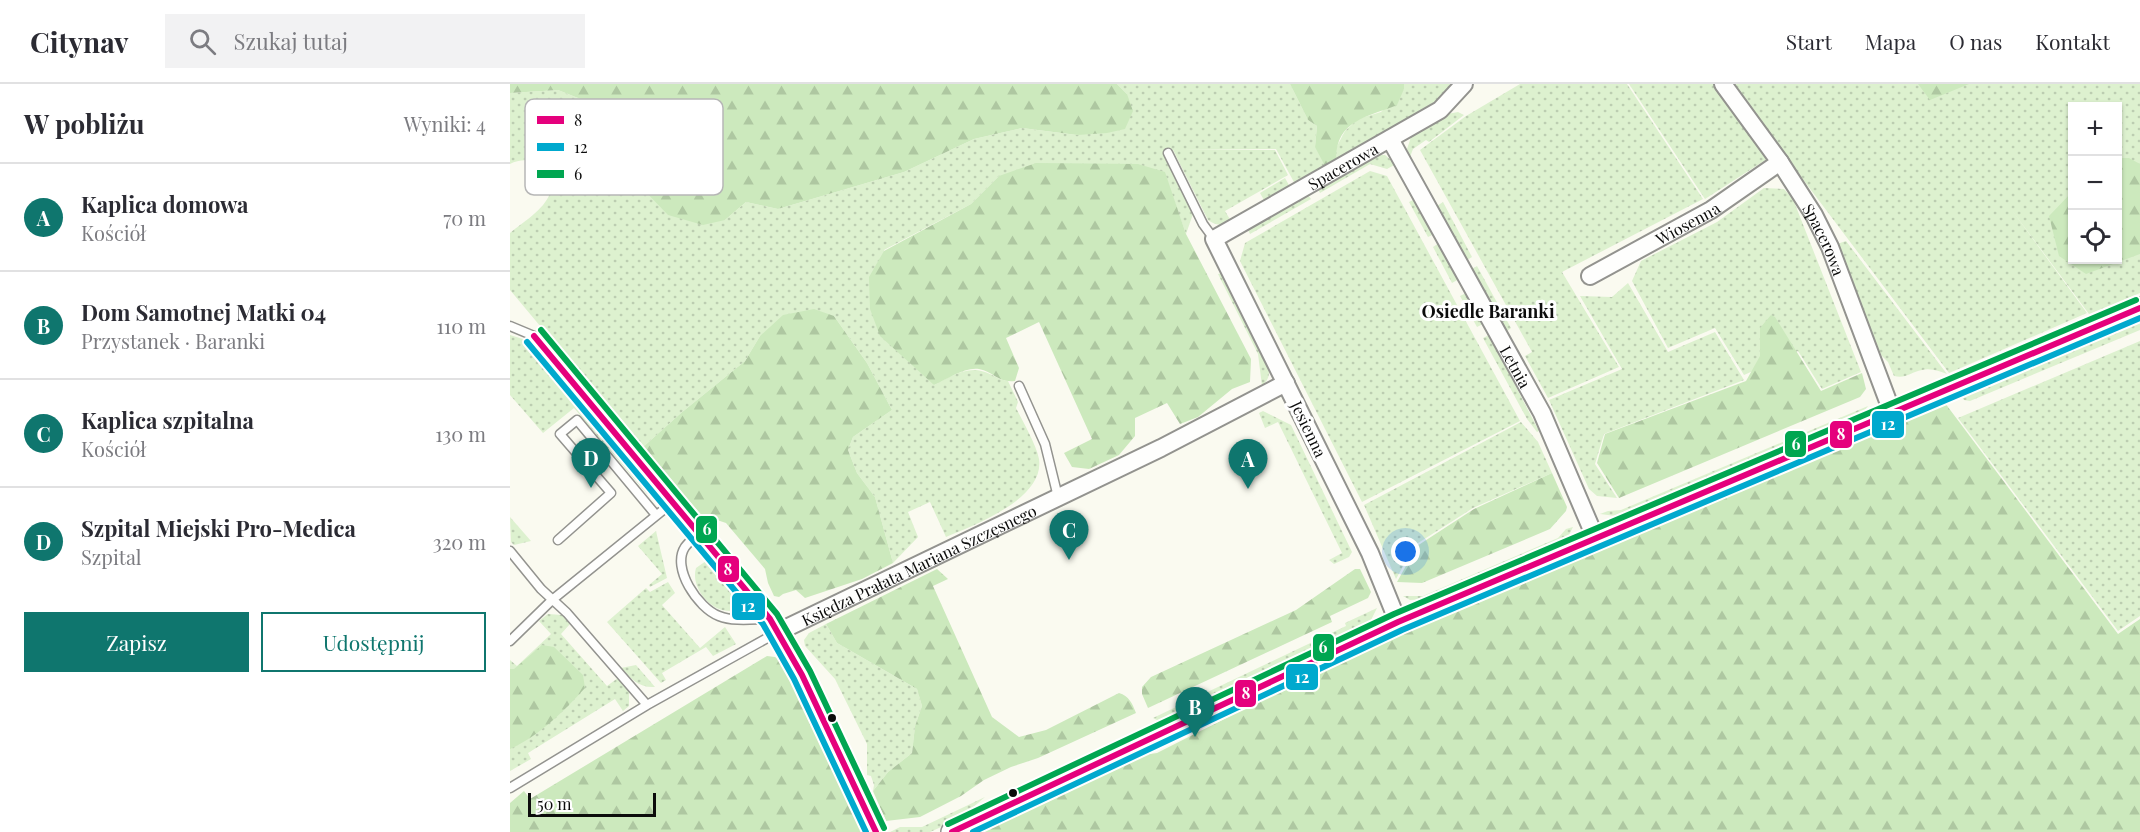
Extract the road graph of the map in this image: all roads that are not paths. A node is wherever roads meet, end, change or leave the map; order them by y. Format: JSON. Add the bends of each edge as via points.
{"nodes":[{"id":1,"x":1464,"y":84,"type":"edge"},
{"id":2,"x":1723,"y":84,"type":"edge"},
{"id":3,"x":1390,"y":139,"type":"junction"},
{"id":4,"x":1168,"y":153,"type":"dead end"},
{"id":5,"x":1780,"y":162,"type":"junction"},
{"id":6,"x":1214,"y":239,"type":"junction"},
{"id":7,"x":1590,"y":276,"type":"dead end"},
{"id":8,"x":2140,"y":308,"type":"edge"},
{"id":9,"x":510,"y":326,"type":"edge"},
{"id":10,"x":1286,"y":384,"type":"junction"},
{"id":11,"x":1019,"y":386,"type":"dead end"},
{"id":12,"x":1892,"y":412,"type":"junction"},
{"id":13,"x":1058,"y":497,"type":"junction"},
{"id":14,"x":673,"y":502,"type":"junction"},
{"id":15,"x":656,"y":515,"type":"junction"},
{"id":16,"x":698,"y":533,"type":"junction"},
{"id":17,"x":1595,"y":537,"type":"junction"},
{"id":18,"x":558,"y":540,"type":"dead end"},
{"id":19,"x":510,"y":551,"type":"edge"},
{"id":20,"x":552,"y":600,"type":"junction"},
{"id":21,"x":1398,"y":622,"type":"junction"},
{"id":22,"x":774,"y":625,"type":"junction"},
{"id":23,"x":510,"y":641,"type":"edge"},
{"id":24,"x":647,"y":705,"type":"junction"},
{"id":25,"x":510,"y":788,"type":"edge"},
{"id":26,"x":876,"y":832,"type":"edge"},
{"id":27,"x":952,"y":832,"type":"edge"}],
"edges":[{"from":1,"to":3,"type":"street","name":"Spacerowa","via":[[1440,110]]},
{"from":2,"to":5,"type":"street","name":"Spacerowa"},
{"from":3,"to":6,"type":"street","name":"Spacerowa"},
{"from":3,"to":17,"type":"street","name":"Letnia","via":[[1542,413]]},
{"from":4,"to":6,"type":"lane"},
{"from":5,"to":7,"type":"street","name":"Wiosenna","via":[[1711,210]]},
{"from":5,"to":12,"type":"street","name":"Spacerowa","via":[[1830,247]]},
{"from":6,"to":10,"type":"street","name":"Jesienna"},
{"from":8,"to":12,"type":"street"},
{"from":9,"to":14,"type":"lane","via":[[534,336]]},
{"from":10,"to":13,"type":"street","name":"Księdza Prałata Mariana Szczęsnego"},
{"from":10,"to":21,"type":"street","name":"Jesienna","via":[[1370,553]]},
{"from":11,"to":13,"type":"lane","via":[[1045,444]]},
{"from":12,"to":17,"type":"street"},
{"from":13,"to":22,"type":"street","name":"Księdza Prałata Mariana Szczęsnego","via":[[944,554]]},
{"from":14,"to":15,"type":"lane"},
{"from":14,"to":16,"type":"lane"},
{"from":15,"to":18,"type":"lane","via":[[577,420],[560,434],[611,493]]},
{"from":15,"to":20,"type":"lane"},
{"from":16,"to":22,"type":"lane"},
{"from":16,"to":22,"type":"lane","via":[[684,548],[681,561],[683,577],[700,602],[717,616]]},
{"from":17,"to":21,"type":"street"},
{"from":19,"to":20,"type":"lane"},
{"from":20,"to":23,"type":"lane"},
{"from":20,"to":24,"type":"lane"},
{"from":21,"to":27,"type":"street"},
{"from":22,"to":24,"type":"lane"},
{"from":22,"to":26,"type":"lane","via":[[802,675]]},
{"from":24,"to":25,"type":"lane"}]}
